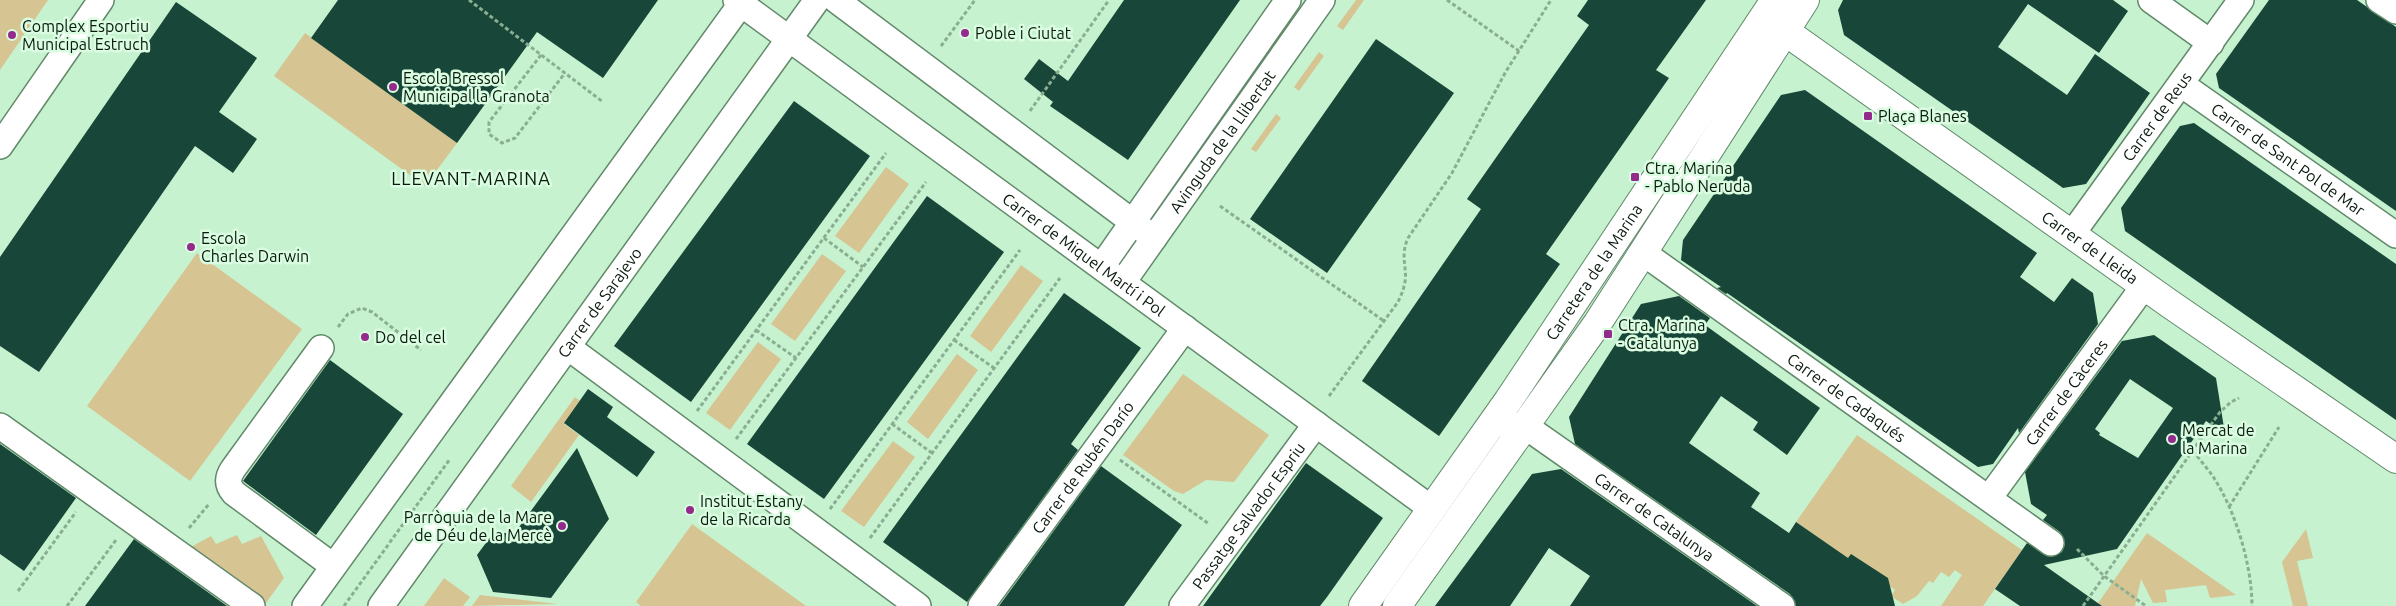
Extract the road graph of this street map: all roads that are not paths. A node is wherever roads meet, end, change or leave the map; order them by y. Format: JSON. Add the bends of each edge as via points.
{"nodes":[{"id":1,"x":101,"y":0,"type":"edge"},
{"id":2,"x":817,"y":0,"type":"edge"},
{"id":3,"x":836,"y":0,"type":"edge"},
{"id":4,"x":1288,"y":0,"type":"edge"},
{"id":5,"x":1322,"y":0,"type":"edge"},
{"id":6,"x":1776,"y":0,"type":"edge"},
{"id":7,"x":1805,"y":0,"type":"edge"},
{"id":8,"x":2151,"y":0,"type":"edge"},
{"id":9,"x":2241,"y":0,"type":"edge"},
{"id":10,"x":2379,"y":0,"type":"edge"},
{"id":11,"x":739,"y":2,"type":"edge"},
{"id":12,"x":2396,"y":11,"type":"edge"},
{"id":13,"x":1755,"y":31,"type":"junction"},
{"id":14,"x":1786,"y":32,"type":"junction"},
{"id":15,"x":789,"y":39,"type":"junction"},
{"id":16,"x":2211,"y":43,"type":"junction"},
{"id":17,"x":2181,"y":84,"type":"junction"},
{"id":18,"x":0,"y":146,"type":"edge"},
{"id":19,"x":1134,"y":223,"type":"junction"},
{"id":20,"x":2072,"y":234,"type":"junction"},
{"id":21,"x":2396,"y":235,"type":"edge"},
{"id":22,"x":1154,"y":238,"type":"junction"},
{"id":23,"x":1642,"y":252,"type":"junction"},
{"id":24,"x":1102,"y":266,"type":"junction"},
{"id":25,"x":1123,"y":282,"type":"junction"},
{"id":26,"x":2144,"y":286,"type":"junction"},
{"id":27,"x":1185,"y":328,"type":"junction"},
{"id":28,"x":320,"y":348,"type":"road end"},
{"id":29,"x":569,"y":348,"type":"junction"},
{"id":30,"x":1316,"y":424,"type":"junction"},
{"id":31,"x":0,"y":426,"type":"edge"},
{"id":32,"x":1525,"y":426,"type":"junction"},
{"id":33,"x":1482,"y":438,"type":"junction"},
{"id":34,"x":2396,"y":459,"type":"edge"},
{"id":35,"x":1988,"y":498,"type":"junction"},
{"id":36,"x":1432,"y":509,"type":"junction"},
{"id":37,"x":2063,"y":544,"type":"road end"},
{"id":38,"x":333,"y":566,"type":"junction"},
{"id":39,"x":252,"y":606,"type":"edge"},
{"id":40,"x":305,"y":606,"type":"edge"},
{"id":41,"x":381,"y":606,"type":"edge"},
{"id":42,"x":918,"y":606,"type":"edge"},
{"id":43,"x":982,"y":606,"type":"edge"},
{"id":44,"x":1182,"y":606,"type":"edge"},
{"id":45,"x":1363,"y":606,"type":"edge"},
{"id":46,"x":1397,"y":606,"type":"edge"},
{"id":47,"x":1782,"y":606,"type":"edge"}],
"edges":[{"from":1,"to":18,"type":"street"},
{"from":2,"to":15,"type":"street","name":"Carrer de Sarajevo"},
{"from":3,"to":19,"type":"street"},
{"from":4,"to":19,"type":"street","name":"Avinguda de la Llibertat"},
{"from":5,"to":22,"type":"street","name":"Avinguda de la Llibertat"},
{"from":6,"to":13,"type":"street","name":"Carretera de la Marina"},
{"from":6,"to":14,"type":"street","name":"Carretera de la Marina","via":[[1778,20]]},
{"from":7,"to":14,"type":"street","name":"Carretera de la Marina"},
{"from":8,"to":16,"type":"street"},
{"from":9,"to":16,"type":"street","name":"Carrer de Reus"},
{"from":10,"to":12,"type":"street"},
{"from":11,"to":15,"type":"street","name":"Carrer de Miquel Martí i Pol"},
{"from":11,"to":38,"type":"street"},
{"from":13,"to":14,"type":"street"},
{"from":13,"to":33,"type":"street","name":"Carretera de la Marina"},
{"from":14,"to":20,"type":"street","name":"Carrer de Lleida"},
{"from":14,"to":23,"type":"street","name":"Carretera de la Marina"},
{"from":15,"to":24,"type":"street","name":"Carrer de Miquel Martí i Pol"},
{"from":15,"to":29,"type":"street","name":"Carrer de Sarajevo"},
{"from":16,"to":17,"type":"street","name":"Carrer de Reus"},
{"from":17,"to":20,"type":"street","name":"Carrer de Reus"},
{"from":17,"to":21,"type":"street","name":"Carrer de Sant Pol de Mar"},
{"from":19,"to":22,"type":"street"},
{"from":19,"to":24,"type":"street","name":"Avinguda de la Llibertat"},
{"from":20,"to":26,"type":"street","name":"Carrer de Lleida"},
{"from":22,"to":25,"type":"street","name":"Avinguda de la Llibertat"},
{"from":23,"to":32,"type":"street","name":"Carretera de la Marina","via":[[1597,324]]},
{"from":23,"to":35,"type":"street","name":"Carrer de Cadaqués"},
{"from":24,"to":25,"type":"street","name":"Carrer de Miquel Martí i Pol"},
{"from":25,"to":27,"type":"street","name":"Carrer de Miquel Martí i Pol"},
{"from":26,"to":34,"type":"street","name":"Carrer de Lleida"},
{"from":26,"to":35,"type":"street","name":"Carrer de Càceres"},
{"from":27,"to":30,"type":"street","name":"Carrer de Miquel Martí i Pol"},
{"from":27,"to":43,"type":"street","name":"Carrer de Rubén Darío"},
{"from":28,"to":38,"type":"street","via":[[228,479],[234,494]]},
{"from":29,"to":41,"type":"street","name":"Carrer de Sarajevo"},
{"from":29,"to":42,"type":"street"},
{"from":30,"to":36,"type":"street","name":"Carrer de Miquel Martí i Pol"},
{"from":30,"to":44,"type":"street","name":"Passatge Salvador Espriu"},
{"from":31,"to":39,"type":"street"},
{"from":32,"to":33,"type":"street","name":"Carretera de la Marina","via":[[1506,424]]},
{"from":32,"to":46,"type":"street","name":"Carretera de la Marina"},
{"from":32,"to":47,"type":"street","name":"Carrer de Catalunya"},
{"from":33,"to":36,"type":"street","name":"Carretera de la Marina"},
{"from":35,"to":37,"type":"street","name":"Carrer de Cadaqués"},
{"from":36,"to":45,"type":"street","name":"Carretera de la Marina"},
{"from":38,"to":40,"type":"street"}]}
